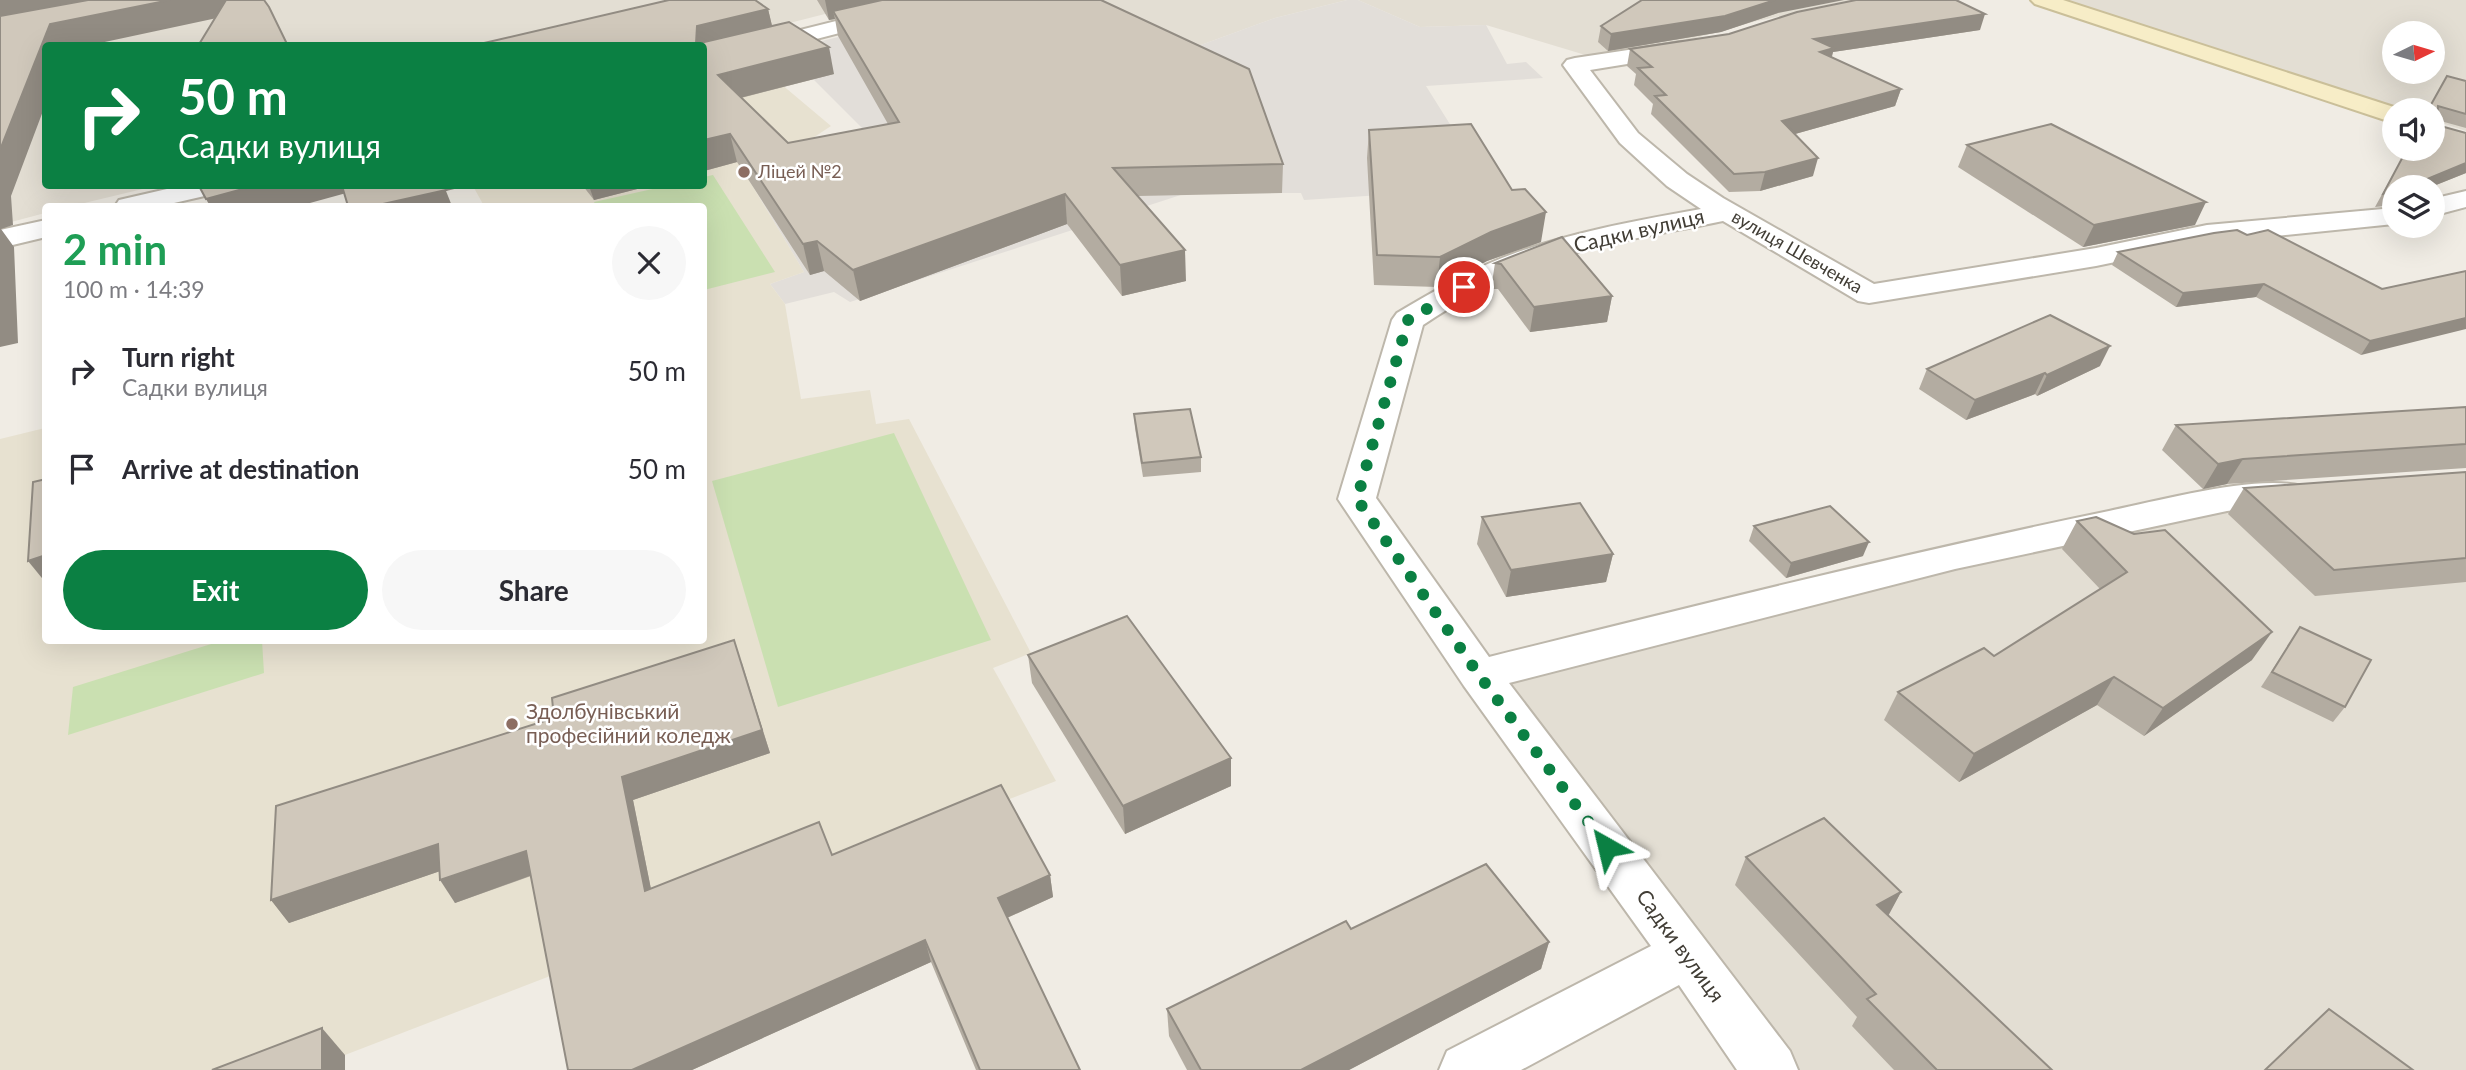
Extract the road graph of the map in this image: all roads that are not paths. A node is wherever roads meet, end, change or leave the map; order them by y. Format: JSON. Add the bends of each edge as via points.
{"nodes":[{"id":1,"x":945,"y":0,"type":"edge"},
{"id":2,"x":2042,"y":0,"type":"edge"},
{"id":3,"x":1698,"y":46,"type":"edge"},
{"id":4,"x":707,"y":60,"type":"edge"},
{"id":5,"x":2382,"y":111,"type":"edge"},
{"id":6,"x":200,"y":189,"type":"edge"},
{"id":7,"x":2466,"y":199,"type":"edge"},
{"id":8,"x":141,"y":203,"type":"edge"},
{"id":9,"x":2445,"y":205,"type":"edge"},
{"id":10,"x":1727,"y":212,"type":"junction"},
{"id":11,"x":2382,"y":217,"type":"edge"},
{"id":12,"x":42,"y":229,"type":"edge"},
{"id":13,"x":0,"y":239,"type":"edge"},
{"id":14,"x":2320,"y":492,"type":"edge"},
{"id":15,"x":1479,"y":675,"type":"junction"},
{"id":16,"x":1688,"y":954,"type":"junction"},
{"id":17,"x":1467,"y":1070,"type":"edge"},
{"id":18,"x":1770,"y":1070,"type":"edge"}],
"edges":[{"from":1,"to":4,"type":"street"},
{"from":2,"to":5,"type":"main road"},
{"from":3,"to":10,"type":"street","name":"вулиця Шевченка","via":[[1575,65],[1629,138],[1677,180]]},
{"from":6,"to":8,"type":"street"},
{"from":7,"to":9,"type":"street"},
{"from":10,"to":11,"type":"street","name":"вулиця Шевченка","via":[[1869,294],[2207,234]]},
{"from":10,"to":15,"type":"street","name":"Садки вулиця","via":[[1548,252],[1446,296],[1408,320],[1357,499]]},
{"from":12,"to":13,"type":"street"},
{"from":14,"to":15,"type":"street","via":[[2227,499],[1955,556]]},
{"from":15,"to":16,"type":"street","name":"Садки вулиця"},
{"from":16,"to":17,"type":"street"},
{"from":16,"to":18,"type":"street","name":"Садки вулиця"}]}
